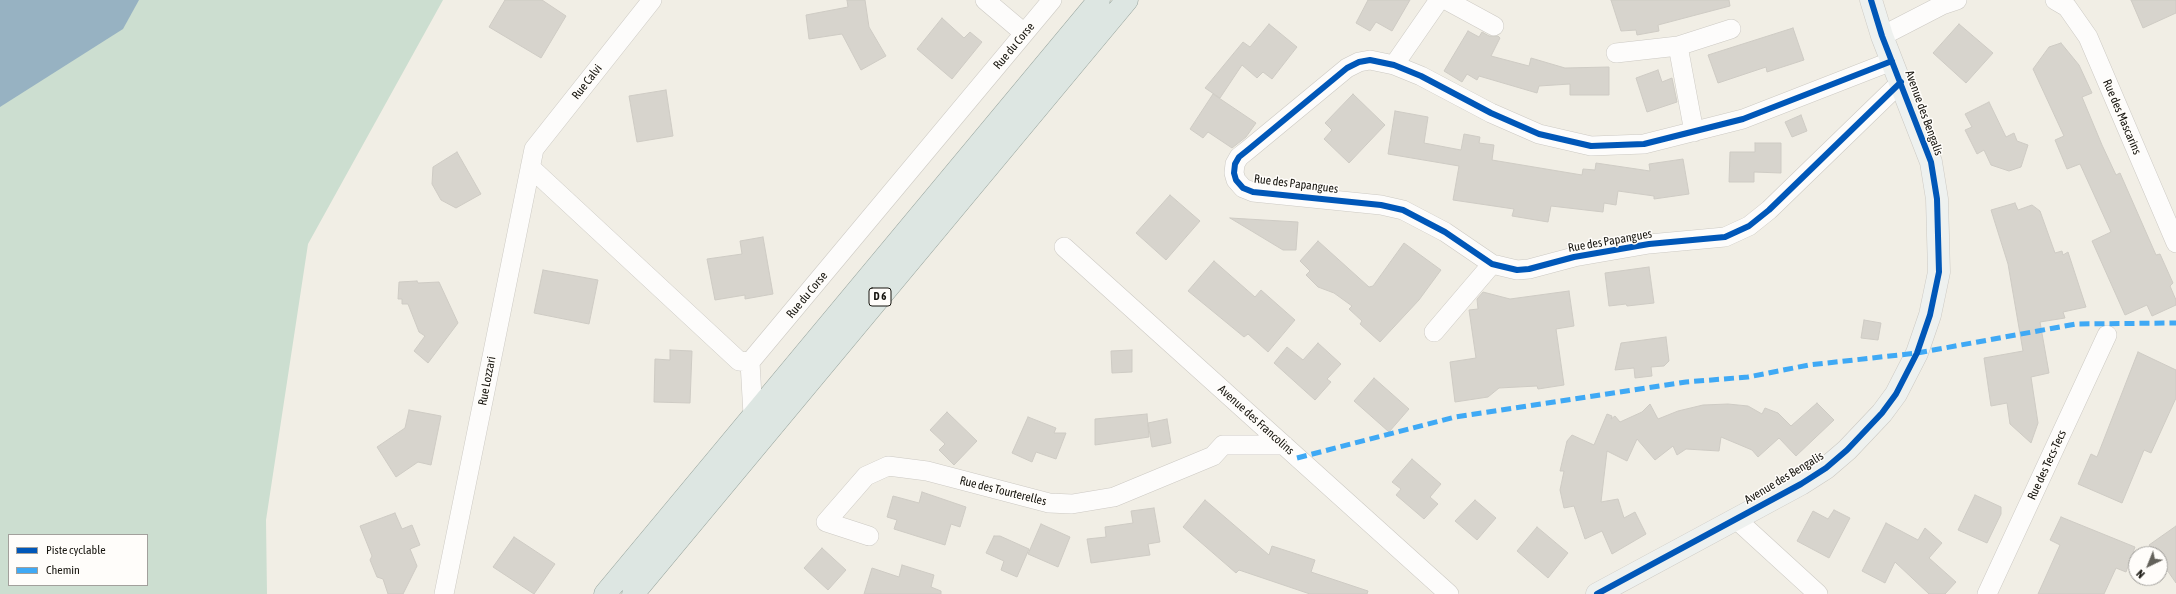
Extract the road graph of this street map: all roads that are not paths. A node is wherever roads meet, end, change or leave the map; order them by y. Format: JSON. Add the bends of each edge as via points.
{"nodes":[{"id":1,"x":652,"y":0,"type":"edge"},
{"id":2,"x":985,"y":0,"type":"edge"},
{"id":3,"x":1052,"y":0,"type":"edge"},
{"id":4,"x":1099,"y":0,"type":"edge"},
{"id":5,"x":1127,"y":0,"type":"edge"},
{"id":6,"x":1438,"y":0,"type":"edge"},
{"id":7,"x":1446,"y":0,"type":"edge"},
{"id":8,"x":1871,"y":0,"type":"edge"},
{"id":9,"x":1957,"y":0,"type":"edge"},
{"id":10,"x":2055,"y":0,"type":"edge"},
{"id":11,"x":1494,"y":26,"type":"dead end"},
{"id":12,"x":1731,"y":29,"type":"dead end"},
{"id":13,"x":1024,"y":33,"type":"junction"},
{"id":14,"x":1882,"y":36,"type":"junction"},
{"id":15,"x":1678,"y":46,"type":"junction"},
{"id":16,"x":1616,"y":53,"type":"dead end"},
{"id":17,"x":1892,"y":61,"type":"junction"},
{"id":18,"x":1394,"y":65,"type":"junction"},
{"id":19,"x":1901,"y":82,"type":"junction"},
{"id":20,"x":1694,"y":132,"type":"junction"},
{"id":21,"x":530,"y":167,"type":"junction"},
{"id":22,"x":2176,"y":243,"type":"edge"},
{"id":23,"x":1064,"y":247,"type":"dead end"},
{"id":24,"x":1492,"y":264,"type":"junction"},
{"id":25,"x":1434,"y":332,"type":"dead end"},
{"id":26,"x":2107,"y":336,"type":"dead end"},
{"id":27,"x":750,"y":362,"type":"junction"},
{"id":28,"x":753,"y":415,"type":"junction"},
{"id":29,"x":1284,"y":445,"type":"junction"},
{"id":30,"x":1736,"y":519,"type":"junction"},
{"id":31,"x":869,"y":536,"type":"dead end"},
{"id":32,"x":444,"y":594,"type":"edge"},
{"id":33,"x":605,"y":594,"type":"edge"},
{"id":34,"x":633,"y":594,"type":"edge"},
{"id":35,"x":1449,"y":594,"type":"edge"},
{"id":36,"x":1597,"y":594,"type":"edge"},
{"id":37,"x":1818,"y":594,"type":"edge"},
{"id":38,"x":1987,"y":594,"type":"edge"}],
"edges":[{"from":1,"to":21,"type":"street","name":"Rue Calvi","via":[[534,149]]},
{"from":2,"to":13,"type":"street"},
{"from":3,"to":13,"type":"street","name":"Rue du Corse"},
{"from":4,"to":28,"type":"main road","number":"D 6"},
{"from":5,"to":34,"type":"main road","number":"D 6"},
{"from":6,"to":18,"type":"street"},
{"from":7,"to":11,"type":"street"},
{"from":8,"to":14,"type":"street","name":"Avenue des Bengalis"},
{"from":9,"to":14,"type":"street"},
{"from":10,"to":22,"type":"street","name":"Rue des Mascarins","via":[[2067,7],[2088,37]]},
{"from":12,"to":15,"type":"street"},
{"from":13,"to":27,"type":"street","name":"Rue du Corse"},
{"from":14,"to":17,"type":"street","name":"Avenue des Bengalis"},
{"from":15,"to":16,"type":"street"},
{"from":15,"to":20,"type":"street"},
{"from":17,"to":19,"type":"street","name":"Avenue des Bengalis"},
{"from":17,"to":20,"type":"street","name":"Rue des Papangues","via":[[1743,119]]},
{"from":18,"to":20,"type":"street","name":"Rue des Papangues","via":[[1539,134],[1591,146],[1644,144]]},
{"from":18,"to":24,"type":"street","name":"Rue des Papangues","via":[[1370,60],[1347,68],[1239,157],[1235,164],[1236,180],[1253,192],[1403,210],[1445,232]]},
{"from":19,"to":24,"type":"street","name":"Rue des Papangues","via":[[1769,210],[1749,226],[1725,237],[1649,244],[1574,257],[1529,269],[1517,270]]},
{"from":19,"to":30,"type":"street","name":"Avenue des Bengalis","via":[[1931,162],[1937,199],[1939,272],[1930,315],[1918,353],[1896,394],[1878,418],[1847,450],[1801,484]]},
{"from":21,"to":27,"type":"street","via":[[739,361]]},
{"from":21,"to":32,"type":"street","name":"Rue Lozzari"},
{"from":23,"to":29,"type":"street","name":"Avenue des Francolins"},
{"from":24,"to":25,"type":"street"},
{"from":26,"to":38,"type":"street","name":"Rue des Tecs-Tecs"},
{"from":27,"to":28,"type":"street"},
{"from":28,"to":33,"type":"main road","number":"D 6"},
{"from":29,"to":31,"type":"street","name":"Rue des Tourterelles","via":[[1223,445],[1213,456],[1114,497],[1072,504],[1049,503],[927,471],[888,466],[866,476],[826,522]]},
{"from":29,"to":35,"type":"street","name":"Avenue des Francolins"},
{"from":30,"to":36,"type":"street","name":"Avenue des Bengalis"},
{"from":30,"to":37,"type":"street"}]}
